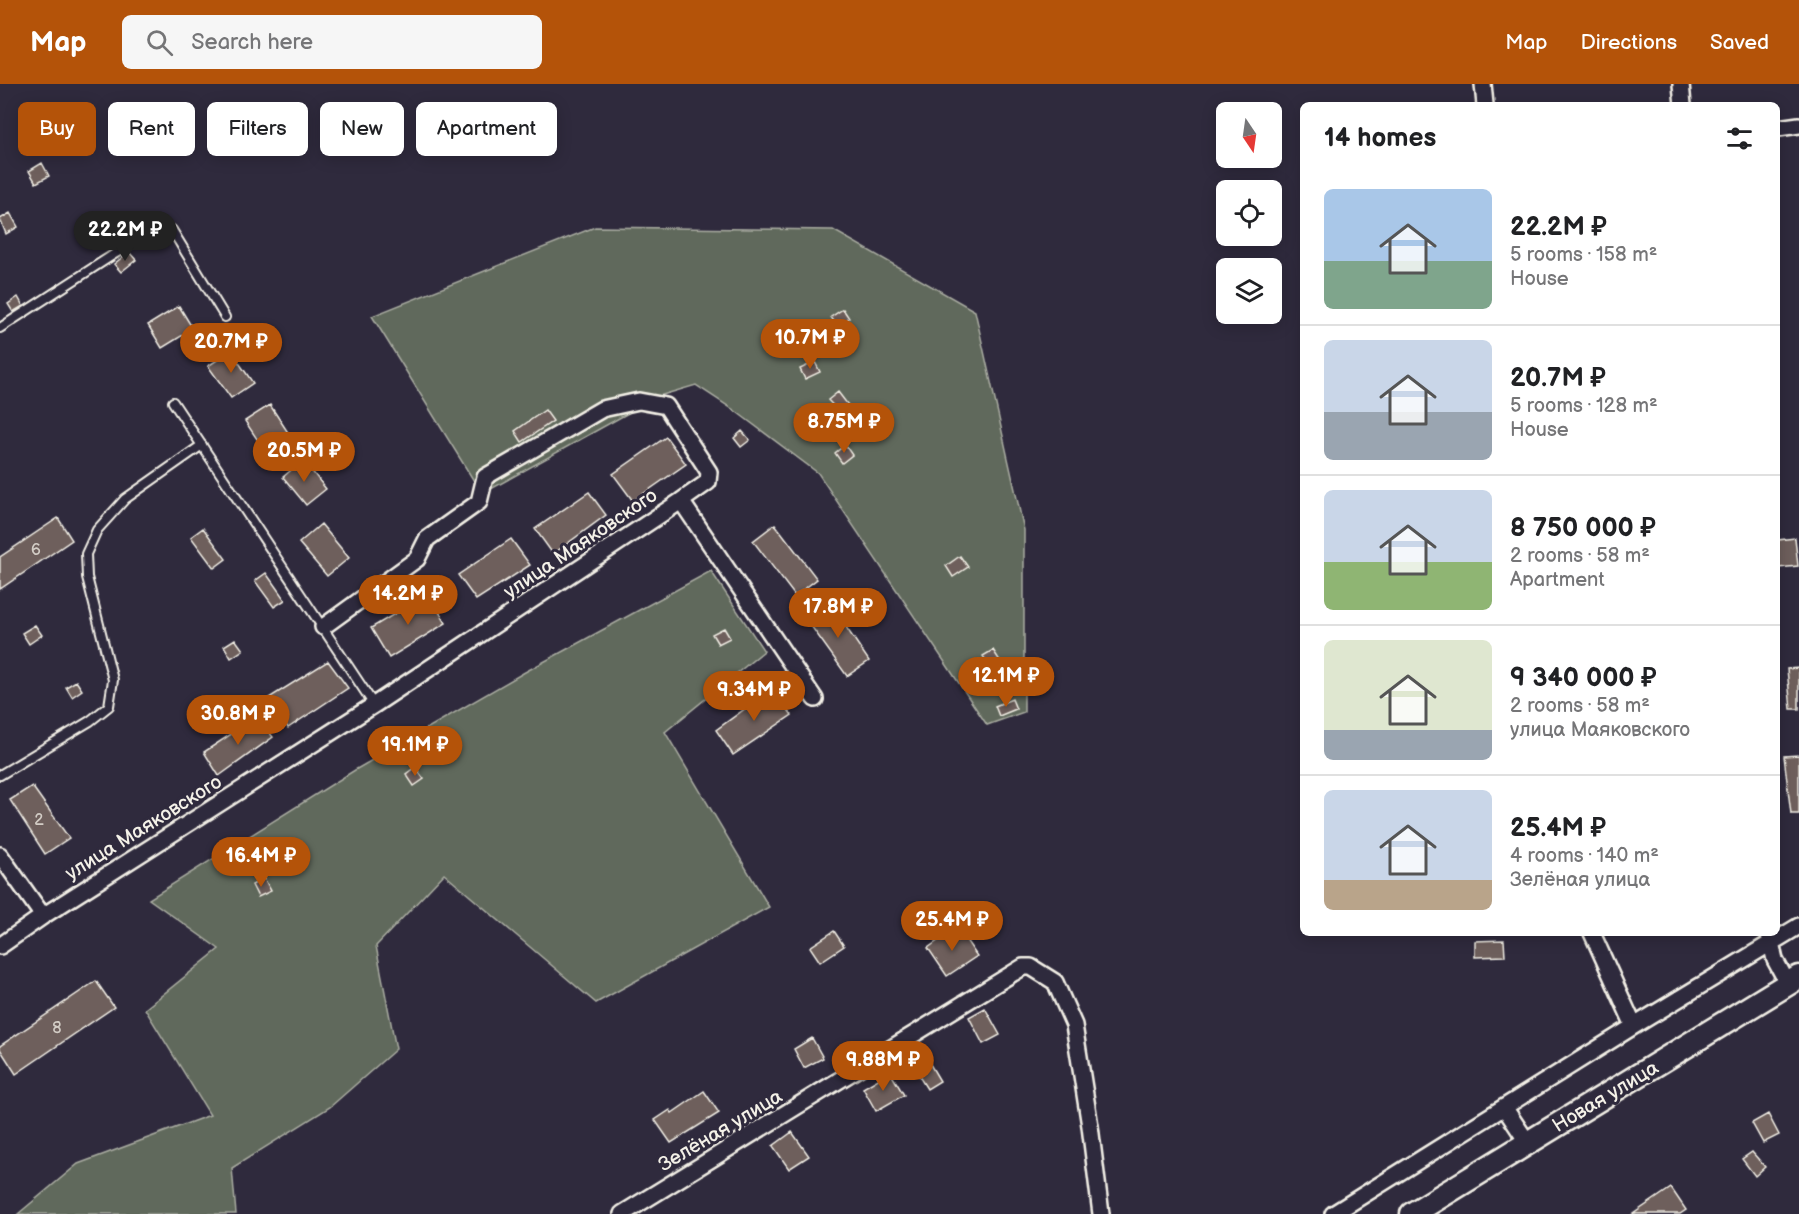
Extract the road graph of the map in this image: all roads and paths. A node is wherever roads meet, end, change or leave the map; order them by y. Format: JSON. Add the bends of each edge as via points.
{"nodes":[{"id":1,"x":1483,"y":84,"type":"edge"},
{"id":2,"x":1681,"y":84,"type":"edge"},
{"id":3,"x":1485,"y":102,"type":"edge"},
{"id":4,"x":1683,"y":102,"type":"edge"},
{"id":5,"x":1799,"y":125,"type":"edge"},
{"id":6,"x":1780,"y":128,"type":"edge"},
{"id":7,"x":225,"y":317,"type":"dead end"},
{"id":8,"x":0,"y":328,"type":"edge"},
{"id":9,"x":173,"y":402,"type":"dead end"},
{"id":10,"x":202,"y":445,"type":"junction"},
{"id":11,"x":681,"y":501,"type":"junction"},
{"id":12,"x":323,"y":627,"type":"junction"},
{"id":13,"x":815,"y":699,"type":"dead end"},
{"id":14,"x":374,"y":705,"type":"junction"},
{"id":15,"x":0,"y":775,"type":"edge"},
{"id":16,"x":0,"y":855,"type":"edge"},
{"id":17,"x":43,"y":916,"type":"junction"},
{"id":18,"x":1799,"y":926,"type":"edge"},
{"id":19,"x":1780,"y":934,"type":"edge"},
{"id":20,"x":1593,"y":936,"type":"edge"},
{"id":21,"x":1769,"y":938,"type":"edge"},
{"id":22,"x":0,"y":946,"type":"edge"},
{"id":23,"x":1793,"y":981,"type":"edge"},
{"id":24,"x":1634,"y":1026,"type":"junction"},
{"id":25,"x":1504,"y":1107,"type":"junction"},
{"id":26,"x":1528,"y":1143,"type":"junction"},
{"id":27,"x":622,"y":1214,"type":"edge"},
{"id":28,"x":1101,"y":1214,"type":"edge"},
{"id":29,"x":1333,"y":1214,"type":"edge"},
{"id":30,"x":1412,"y":1214,"type":"edge"}],
"edges":[{"from":1,"to":3,"type":"street"},
{"from":2,"to":4,"type":"street"},
{"from":5,"to":6,"type":"street"},
{"from":7,"to":8,"type":"lane","via":[[172,230],[161,228]]},
{"from":9,"to":10,"type":"lane"},
{"from":10,"to":12,"type":"lane"},
{"from":10,"to":15,"type":"lane","via":[[126,499],[97,530],[86,554],[87,577],[113,680],[109,706]]},
{"from":11,"to":12,"type":"street","via":[[708,482],[709,472],[666,405],[639,401],[602,408],[485,477],[479,502],[427,539],[417,559]]},
{"from":11,"to":13,"type":"street","name":"улица Маяковского"},
{"from":11,"to":14,"type":"street","name":"улица Маяковского"},
{"from":12,"to":14,"type":"lane"},
{"from":14,"to":17,"type":"street","name":"улица Маяковского"},
{"from":16,"to":17,"type":"street"},
{"from":17,"to":22,"type":"street","name":"улица Маяковского"},
{"from":18,"to":19,"type":"street"},
{"from":20,"to":24,"type":"street"},
{"from":21,"to":23,"type":"street","via":[[1775,960]]},
{"from":21,"to":24,"type":"street"},
{"from":23,"to":26,"type":"street","name":"Новая улица"},
{"from":24,"to":25,"type":"street"},
{"from":25,"to":26,"type":"street"},
{"from":25,"to":29,"type":"street"},
{"from":26,"to":30,"type":"street","name":"Новая улица"},
{"from":27,"to":28,"type":"street","name":"Зелёная улица","via":[[1023,967],[1031,967],[1055,982],[1074,1025]]}]}
